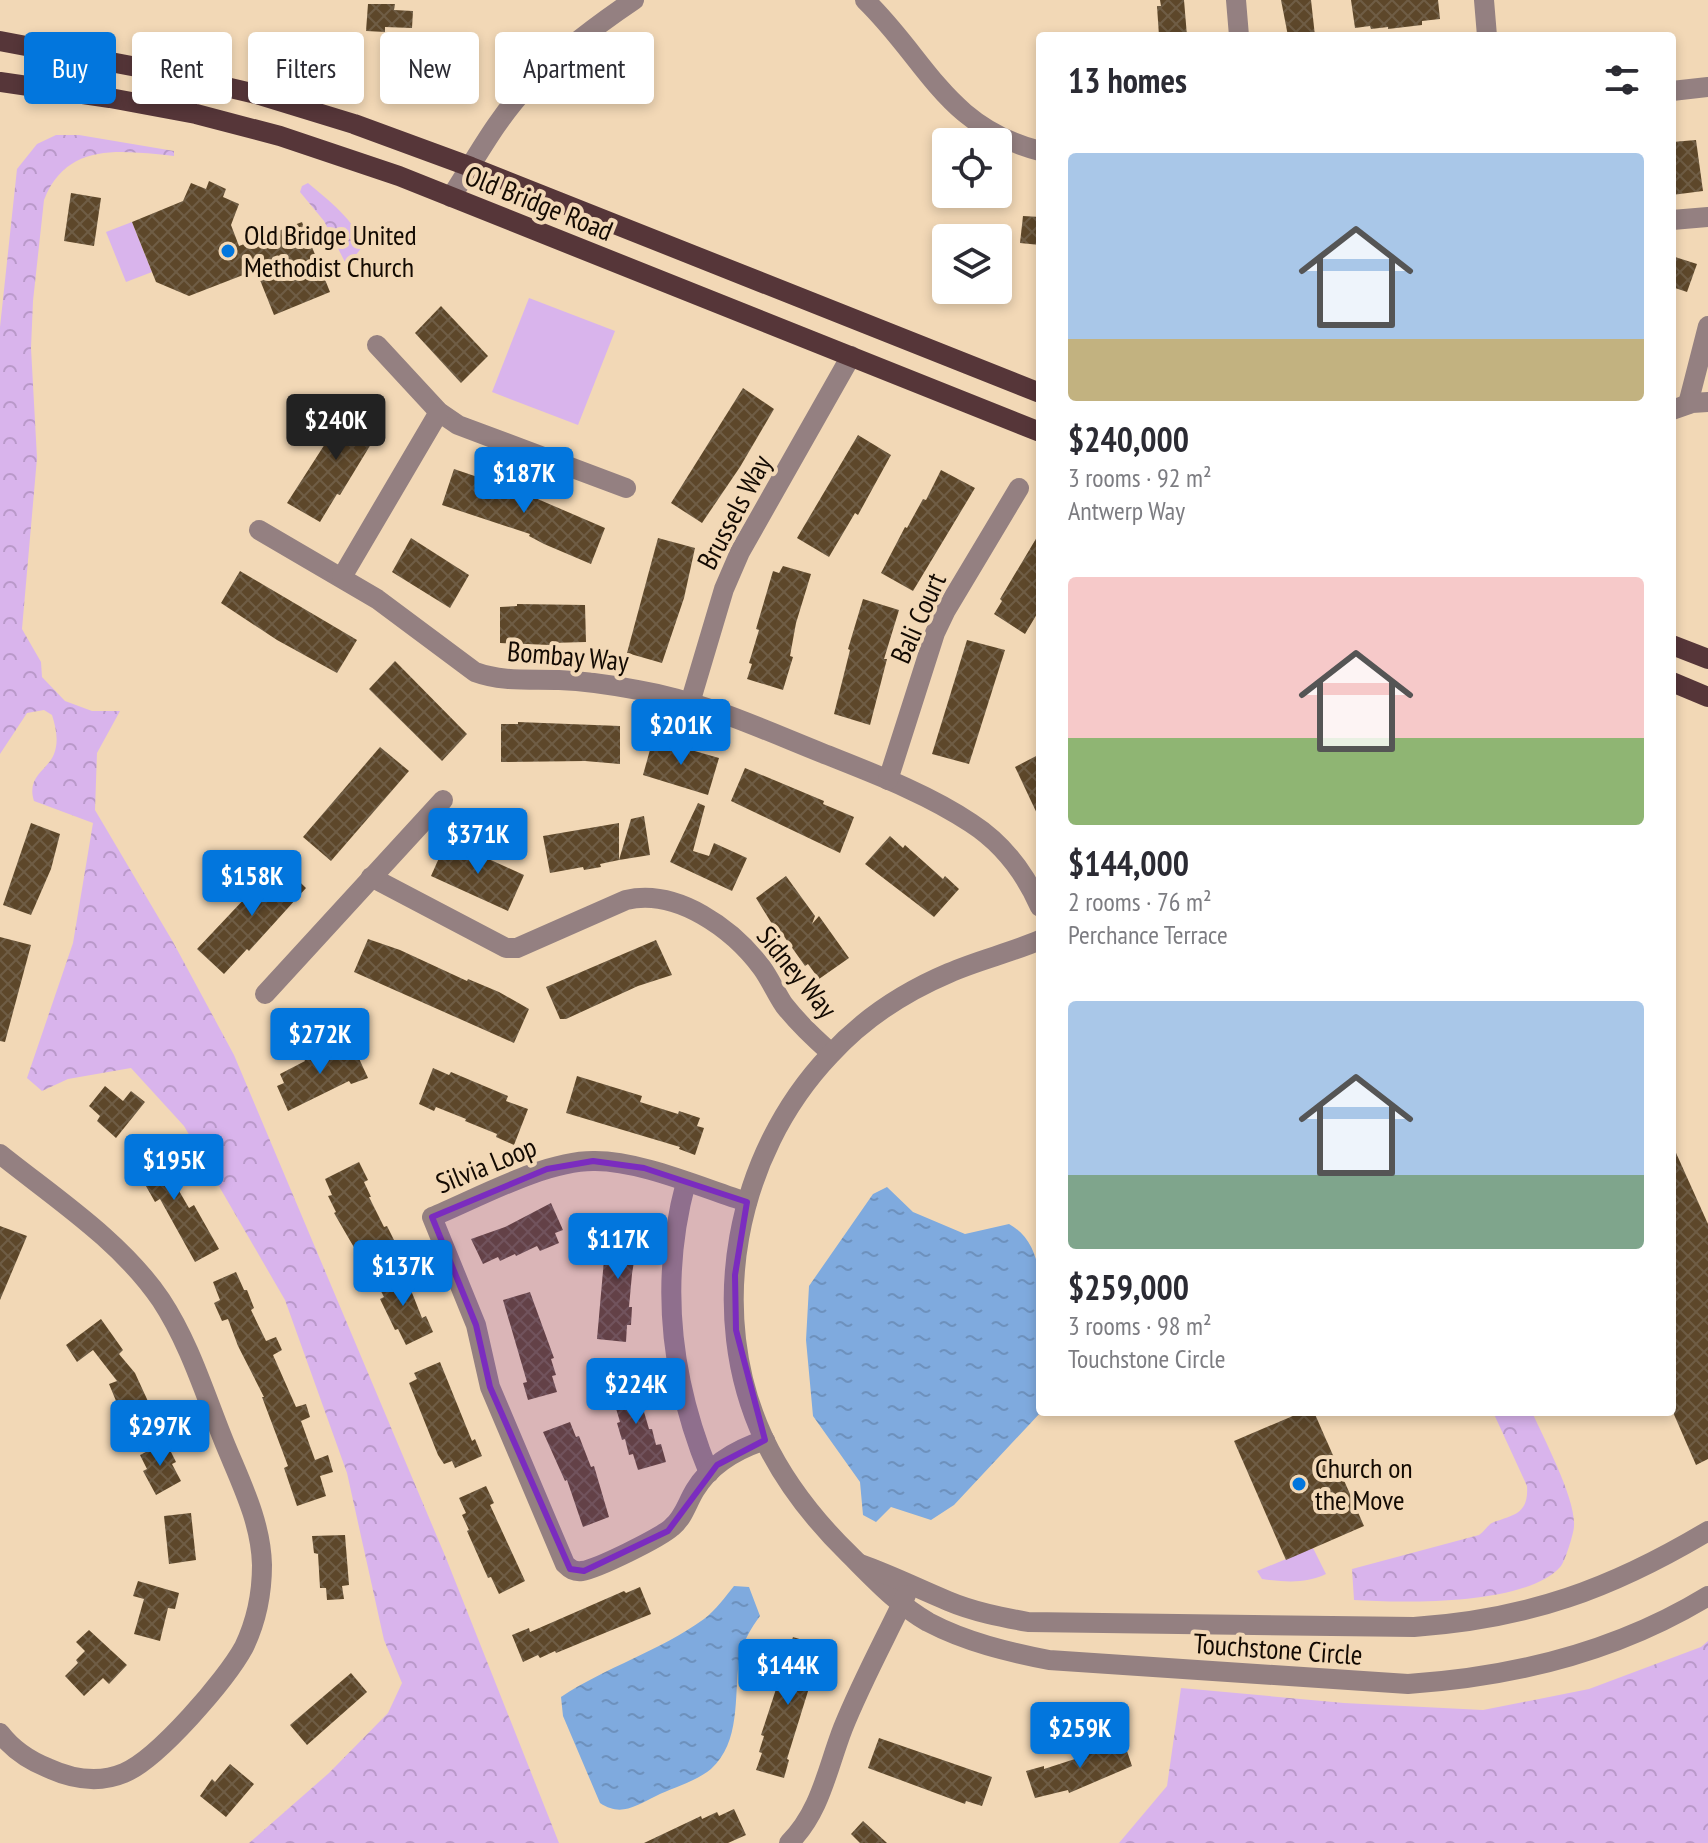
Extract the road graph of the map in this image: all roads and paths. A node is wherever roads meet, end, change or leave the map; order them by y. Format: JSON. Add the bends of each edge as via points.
{"nodes":[{"id":1,"x":634,"y":0,"type":"edge"},
{"id":2,"x":865,"y":0,"type":"edge"},
{"id":3,"x":1236,"y":0,"type":"edge"},
{"id":4,"x":1484,"y":0,"type":"edge"},
{"id":5,"x":1239,"y":32,"type":"edge"},
{"id":6,"x":1487,"y":32,"type":"edge"},
{"id":7,"x":0,"y":41,"type":"edge"},
{"id":8,"x":0,"y":82,"type":"edge"},
{"id":9,"x":1708,"y":87,"type":"edge"},
{"id":10,"x":1676,"y":91,"type":"edge"},
{"id":11,"x":1036,"y":149,"type":"edge"},
{"id":12,"x":471,"y":167,"type":"junction"},
{"id":13,"x":451,"y":197,"type":"junction"},
{"id":14,"x":1708,"y":217,"type":"edge"},
{"id":15,"x":1676,"y":220,"type":"edge"},
{"id":16,"x":1708,"y":326,"type":"edge"},
{"id":17,"x":377,"y":345,"type":"dead end"},
{"id":18,"x":851,"y":356,"type":"junction"},
{"id":19,"x":1036,"y":391,"type":"edge"},
{"id":20,"x":1689,"y":406,"type":"edge"},
{"id":21,"x":439,"y":412,"type":"junction"},
{"id":22,"x":1036,"y":430,"type":"edge"},
{"id":23,"x":626,"y":488,"type":"dead end"},
{"id":24,"x":1019,"y":488,"type":"dead end"},
{"id":25,"x":259,"y":530,"type":"dead end"},
{"id":26,"x":342,"y":577,"type":"junction"},
{"id":27,"x":1676,"y":647,"type":"edge"},
{"id":28,"x":1708,"y":659,"type":"edge"},
{"id":29,"x":1676,"y":684,"type":"edge"},
{"id":30,"x":1708,"y":697,"type":"edge"},
{"id":31,"x":690,"y":703,"type":"junction"},
{"id":32,"x":888,"y":780,"type":"junction"},
{"id":33,"x":443,"y":800,"type":"dead end"},
{"id":34,"x":371,"y":877,"type":"junction"},
{"id":35,"x":1036,"y":898,"type":"edge"},
{"id":36,"x":1036,"y":941,"type":"edge"},
{"id":37,"x":265,"y":994,"type":"dead end"},
{"id":38,"x":831,"y":1053,"type":"junction"},
{"id":39,"x":0,"y":1154,"type":"edge"},
{"id":40,"x":686,"y":1182,"type":"junction"},
{"id":41,"x":747,"y":1202,"type":"junction"},
{"id":42,"x":765,"y":1440,"type":"junction"},
{"id":43,"x":709,"y":1473,"type":"junction"},
{"id":44,"x":1708,"y":1531,"type":"edge"},
{"id":45,"x":857,"y":1562,"type":"junction"},
{"id":46,"x":912,"y":1584,"type":"junction"},
{"id":47,"x":1708,"y":1596,"type":"edge"},
{"id":48,"x":902,"y":1605,"type":"junction"},
{"id":49,"x":0,"y":1733,"type":"edge"},
{"id":50,"x":789,"y":1843,"type":"edge"}],
"edges":[{"from":1,"to":12,"type":"street","via":[[527,87]]},
{"from":2,"to":11,"type":"street","via":[[953,103],[1000,135]]},
{"from":3,"to":5,"type":"street"},
{"from":4,"to":6,"type":"street"},
{"from":7,"to":12,"type":"main road","name":"Old Bridge Road","via":[[256,94]]},
{"from":8,"to":13,"type":"main road","name":"Old Bridge Road","via":[[196,114],[280,136]]},
{"from":9,"to":10,"type":"street"},
{"from":12,"to":13,"type":"street"},
{"from":12,"to":19,"type":"main road","name":"Old Bridge Road"},
{"from":13,"to":18,"type":"main road","name":"Old Bridge Road"},
{"from":14,"to":15,"type":"street"},
{"from":16,"to":20,"type":"street"},
{"from":17,"to":21,"type":"street"},
{"from":18,"to":22,"type":"main road","name":"Old Bridge Road"},
{"from":18,"to":31,"type":"street","name":"Brussels Way","via":[[740,552]]},
{"from":21,"to":23,"type":"street","via":[[471,431]]},
{"from":21,"to":26,"type":"street"},
{"from":24,"to":32,"type":"street","name":"Bali Court","via":[[935,633]]},
{"from":25,"to":26,"type":"street","name":"Bombay Way"},
{"from":26,"to":31,"type":"street","name":"Bombay Way","via":[[483,675],[591,683]]},
{"from":27,"to":28,"type":"main road"},
{"from":29,"to":30,"type":"main road"},
{"from":31,"to":32,"type":"street","name":"Bombay Way"},
{"from":32,"to":35,"type":"street","name":"Bombay Way","via":[[972,823],[996,843]]},
{"from":33,"to":34,"type":"street"},
{"from":34,"to":37,"type":"street"},
{"from":34,"to":38,"type":"street","name":"Sidney Way","via":[[506,948],[517,948],[626,900],[642,896],[673,903],[701,915],[746,948],[803,1028]]},
{"from":36,"to":38,"type":"street","name":"Touchstone Circle","via":[[916,988]]},
{"from":38,"to":41,"type":"street","name":"Touchstone Circle","via":[[774,1131]]},
{"from":39,"to":49,"type":"street","via":[[132,1264],[159,1298],[193,1362],[253,1513],[262,1562],[256,1613],[242,1650],[203,1701],[140,1765],[104,1779],[65,1776],[15,1750]]},
{"from":40,"to":41,"type":"street","name":"Silvia Loop"},
{"from":40,"to":43,"type":"street","via":[[671,1259],[671,1328],[683,1398]]},
{"from":40,"to":43,"type":"street","name":"Silvia Loop","via":[[619,1162],[572,1163],[432,1217],[476,1325],[490,1387],[570,1569],[584,1571],[662,1535],[680,1518]]},
{"from":41,"to":42,"type":"street","name":"Touchstone Circle","via":[[737,1251],[736,1330],[748,1392]]},
{"from":42,"to":43,"type":"street","name":"Silvia Loop","via":[[739,1450]]},
{"from":42,"to":45,"type":"street","name":"Touchstone Circle","via":[[806,1508]]},
{"from":44,"to":46,"type":"street","name":"Touchstone Circle","via":[[1625,1576],[1556,1603],[1426,1626],[1044,1624],[989,1614]]},
{"from":45,"to":46,"type":"street","name":"Touchstone Circle"},
{"from":45,"to":48,"type":"street","name":"Touchstone Circle"},
{"from":46,"to":48,"type":"street"},
{"from":47,"to":48,"type":"street","name":"Touchstone Circle","via":[[1643,1630],[1562,1659],[1467,1680],[1408,1684],[1049,1660],[962,1637]]},
{"from":48,"to":50,"type":"street","via":[[843,1728],[821,1797]]}]}
